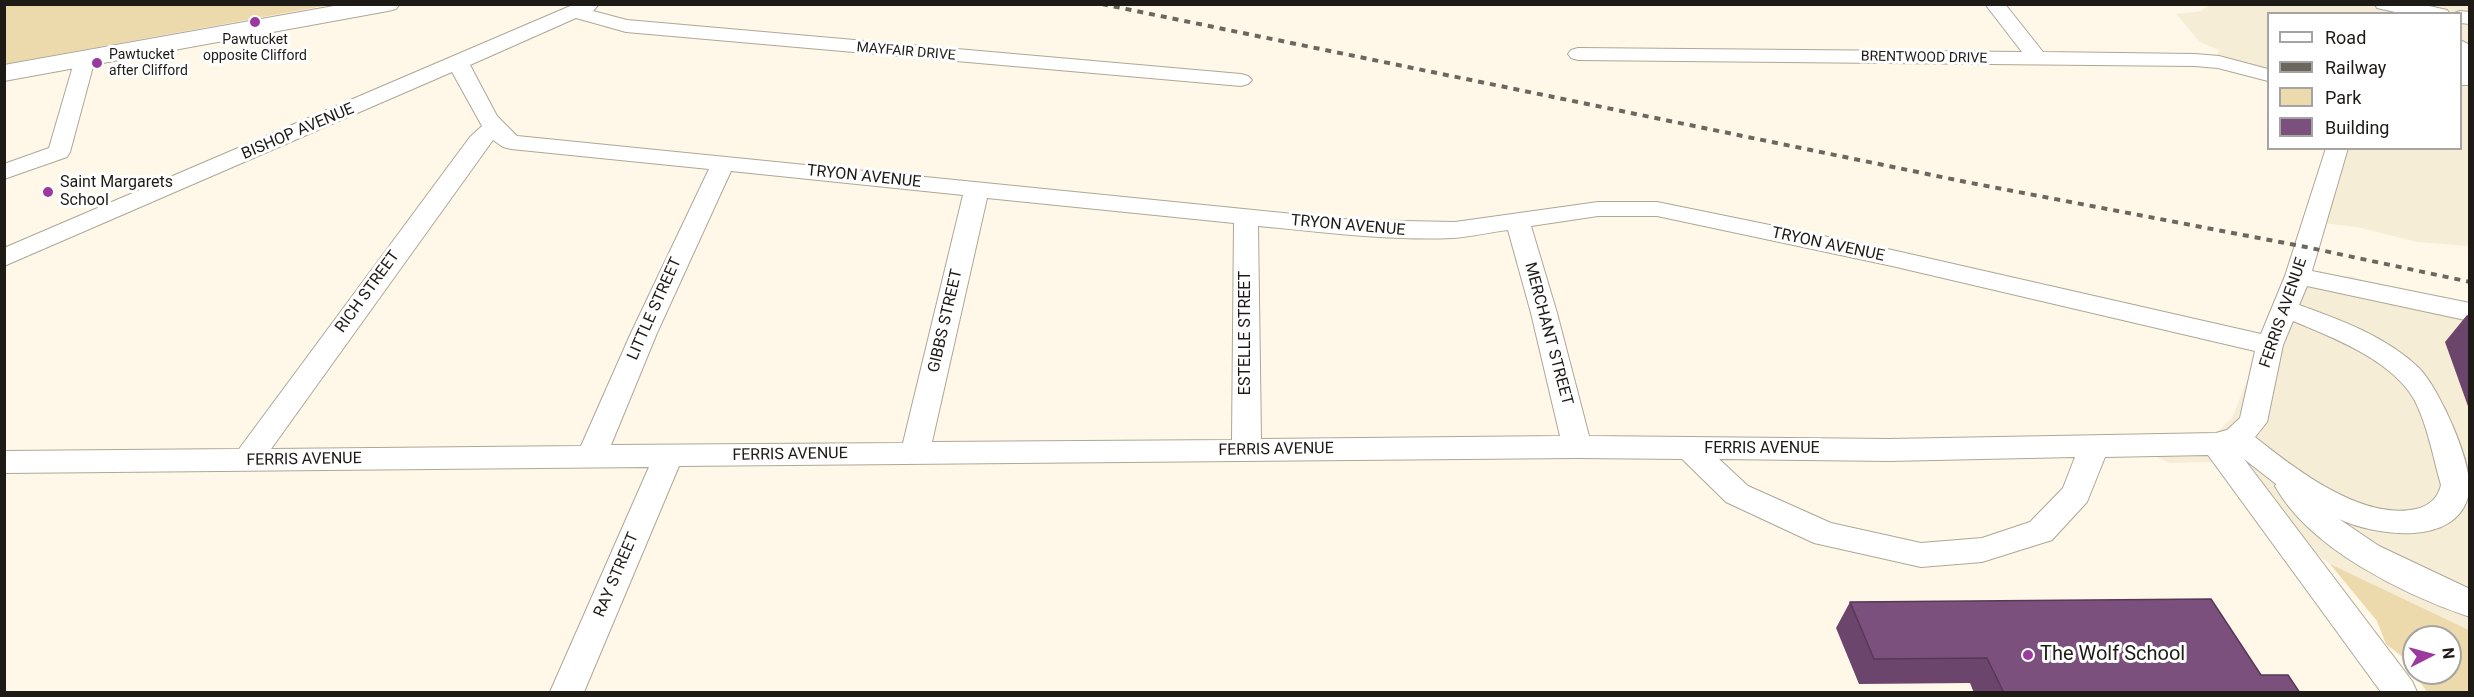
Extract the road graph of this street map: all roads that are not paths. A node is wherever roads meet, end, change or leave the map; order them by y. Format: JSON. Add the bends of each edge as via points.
{"nodes":[{"id":1,"x":388,"y":4,"type":"edge"},
{"id":2,"x":1994,"y":4,"type":"edge"},
{"id":3,"x":2382,"y":4,"type":"edge"},
{"id":4,"x":582,"y":8,"type":"edge"},
{"id":5,"x":2432,"y":12,"type":"edge"},
{"id":6,"x":2462,"y":49,"type":"edge"},
{"id":7,"x":1578,"y":54,"type":"dead end"},
{"id":8,"x":85,"y":59,"type":"junction"},
{"id":9,"x":2038,"y":59,"type":"junction"},
{"id":10,"x":459,"y":62,"type":"junction"},
{"id":11,"x":4,"y":73,"type":"edge"},
{"id":12,"x":2267,"y":75,"type":"edge"},
{"id":13,"x":1241,"y":80,"type":"dead end"},
{"id":14,"x":2466,"y":81,"type":"edge"},
{"id":15,"x":493,"y":127,"type":"junction"},
{"id":16,"x":2336,"y":150,"type":"edge"},
{"id":17,"x":723,"y":163,"type":"junction"},
{"id":18,"x":4,"y":172,"type":"edge"},
{"id":19,"x":977,"y":188,"type":"junction"},
{"id":20,"x":1246,"y":216,"type":"junction"},
{"id":21,"x":1518,"y":222,"type":"junction"},
{"id":22,"x":4,"y":258,"type":"edge"},
{"id":23,"x":2298,"y":276,"type":"junction"},
{"id":24,"x":2285,"y":309,"type":"junction"},
{"id":25,"x":2469,"y":312,"type":"edge"},
{"id":26,"x":2270,"y":345,"type":"junction"},
{"id":27,"x":2227,"y":441,"type":"junction"},
{"id":28,"x":1577,"y":447,"type":"junction"},
{"id":29,"x":2094,"y":447,"type":"junction"},
{"id":30,"x":1690,"y":449,"type":"junction"},
{"id":31,"x":1247,"y":450,"type":"junction"},
{"id":32,"x":915,"y":454,"type":"junction"},
{"id":33,"x":591,"y":457,"type":"junction"},
{"id":34,"x":668,"y":457,"type":"junction"},
{"id":35,"x":247,"y":460,"type":"junction"},
{"id":36,"x":4,"y":462,"type":"edge"},
{"id":37,"x":2277,"y":471,"type":"junction"},
{"id":38,"x":2469,"y":604,"type":"edge"},
{"id":39,"x":567,"y":693,"type":"edge"},
{"id":40,"x":2400,"y":693,"type":"edge"}],
"edges":[{"from":1,"to":8,"type":"main road"},
{"from":2,"to":9,"type":"street"},
{"from":3,"to":5,"type":"street"},
{"from":4,"to":10,"type":"street","name":"BISHOP AVENUE"},
{"from":4,"to":13,"type":"street","name":"MAYFAIR DRIVE","via":[[638,27]]},
{"from":6,"to":14,"type":"street","via":[[2466,54]]},
{"from":7,"to":9,"type":"street","name":"BRENTWOOD DRIVE"},
{"from":8,"to":11,"type":"main road"},
{"from":8,"to":18,"type":"street","via":[[59,152]]},
{"from":9,"to":12,"type":"street","name":"BRENTWOOD DRIVE","via":[[2219,62]]},
{"from":10,"to":15,"type":"street","name":"TRYON AVENUE"},
{"from":10,"to":22,"type":"street","name":"BISHOP AVENUE"},
{"from":15,"to":17,"type":"street","name":"TRYON AVENUE","via":[[511,142]]},
{"from":15,"to":35,"type":"street","name":"RICH STREET","via":[[478,142]]},
{"from":16,"to":23,"type":"street","name":"FERRIS AVENUE"},
{"from":17,"to":19,"type":"street","name":"TRYON AVENUE"},
{"from":17,"to":33,"type":"street","name":"LITTLE STREET"},
{"from":19,"to":20,"type":"street","name":"TRYON AVENUE"},
{"from":19,"to":32,"type":"street","name":"GIBBS STREET"},
{"from":20,"to":21,"type":"street","name":"TRYON AVENUE","via":[[1416,231]]},
{"from":20,"to":31,"type":"street","name":"ESTELLE STREET"},
{"from":21,"to":26,"type":"street","name":"TRYON AVENUE","via":[[1598,209],[1657,209],[1892,258]]},
{"from":21,"to":28,"type":"street","name":"MERCHANT STREET"},
{"from":23,"to":24,"type":"street","name":"FERRIS AVENUE"},
{"from":23,"to":25,"type":"street"},
{"from":24,"to":26,"type":"street","name":"FERRIS AVENUE"},
{"from":24,"to":37,"type":"street","via":[[2359,340],[2410,375],[2431,406],[2456,485],[2455,495],[2450,505],[2421,522],[2376,520],[2344,509]]},
{"from":26,"to":27,"type":"street","name":"FERRIS AVENUE","via":[[2253,422]]},
{"from":27,"to":29,"type":"street","name":"FERRIS AVENUE"},
{"from":27,"to":37,"type":"street"},
{"from":27,"to":40,"type":"street"},
{"from":28,"to":30,"type":"street","name":"FERRIS AVENUE"},
{"from":28,"to":31,"type":"street","name":"FERRIS AVENUE"},
{"from":29,"to":30,"type":"street","name":"FERRIS AVENUE"},
{"from":29,"to":30,"type":"street","via":[[2076,494],[2041,531],[1982,550],[1921,555],[1825,534],[1737,494]]},
{"from":31,"to":32,"type":"street","name":"FERRIS AVENUE"},
{"from":32,"to":34,"type":"street","name":"FERRIS AVENUE"},
{"from":33,"to":34,"type":"street","name":"FERRIS AVENUE"},
{"from":33,"to":35,"type":"street","name":"FERRIS AVENUE"},
{"from":34,"to":39,"type":"street","name":"RAY STREET"},
{"from":35,"to":36,"type":"street","name":"FERRIS AVENUE"},
{"from":37,"to":38,"type":"street","via":[[2317,519],[2341,537]]}]}
